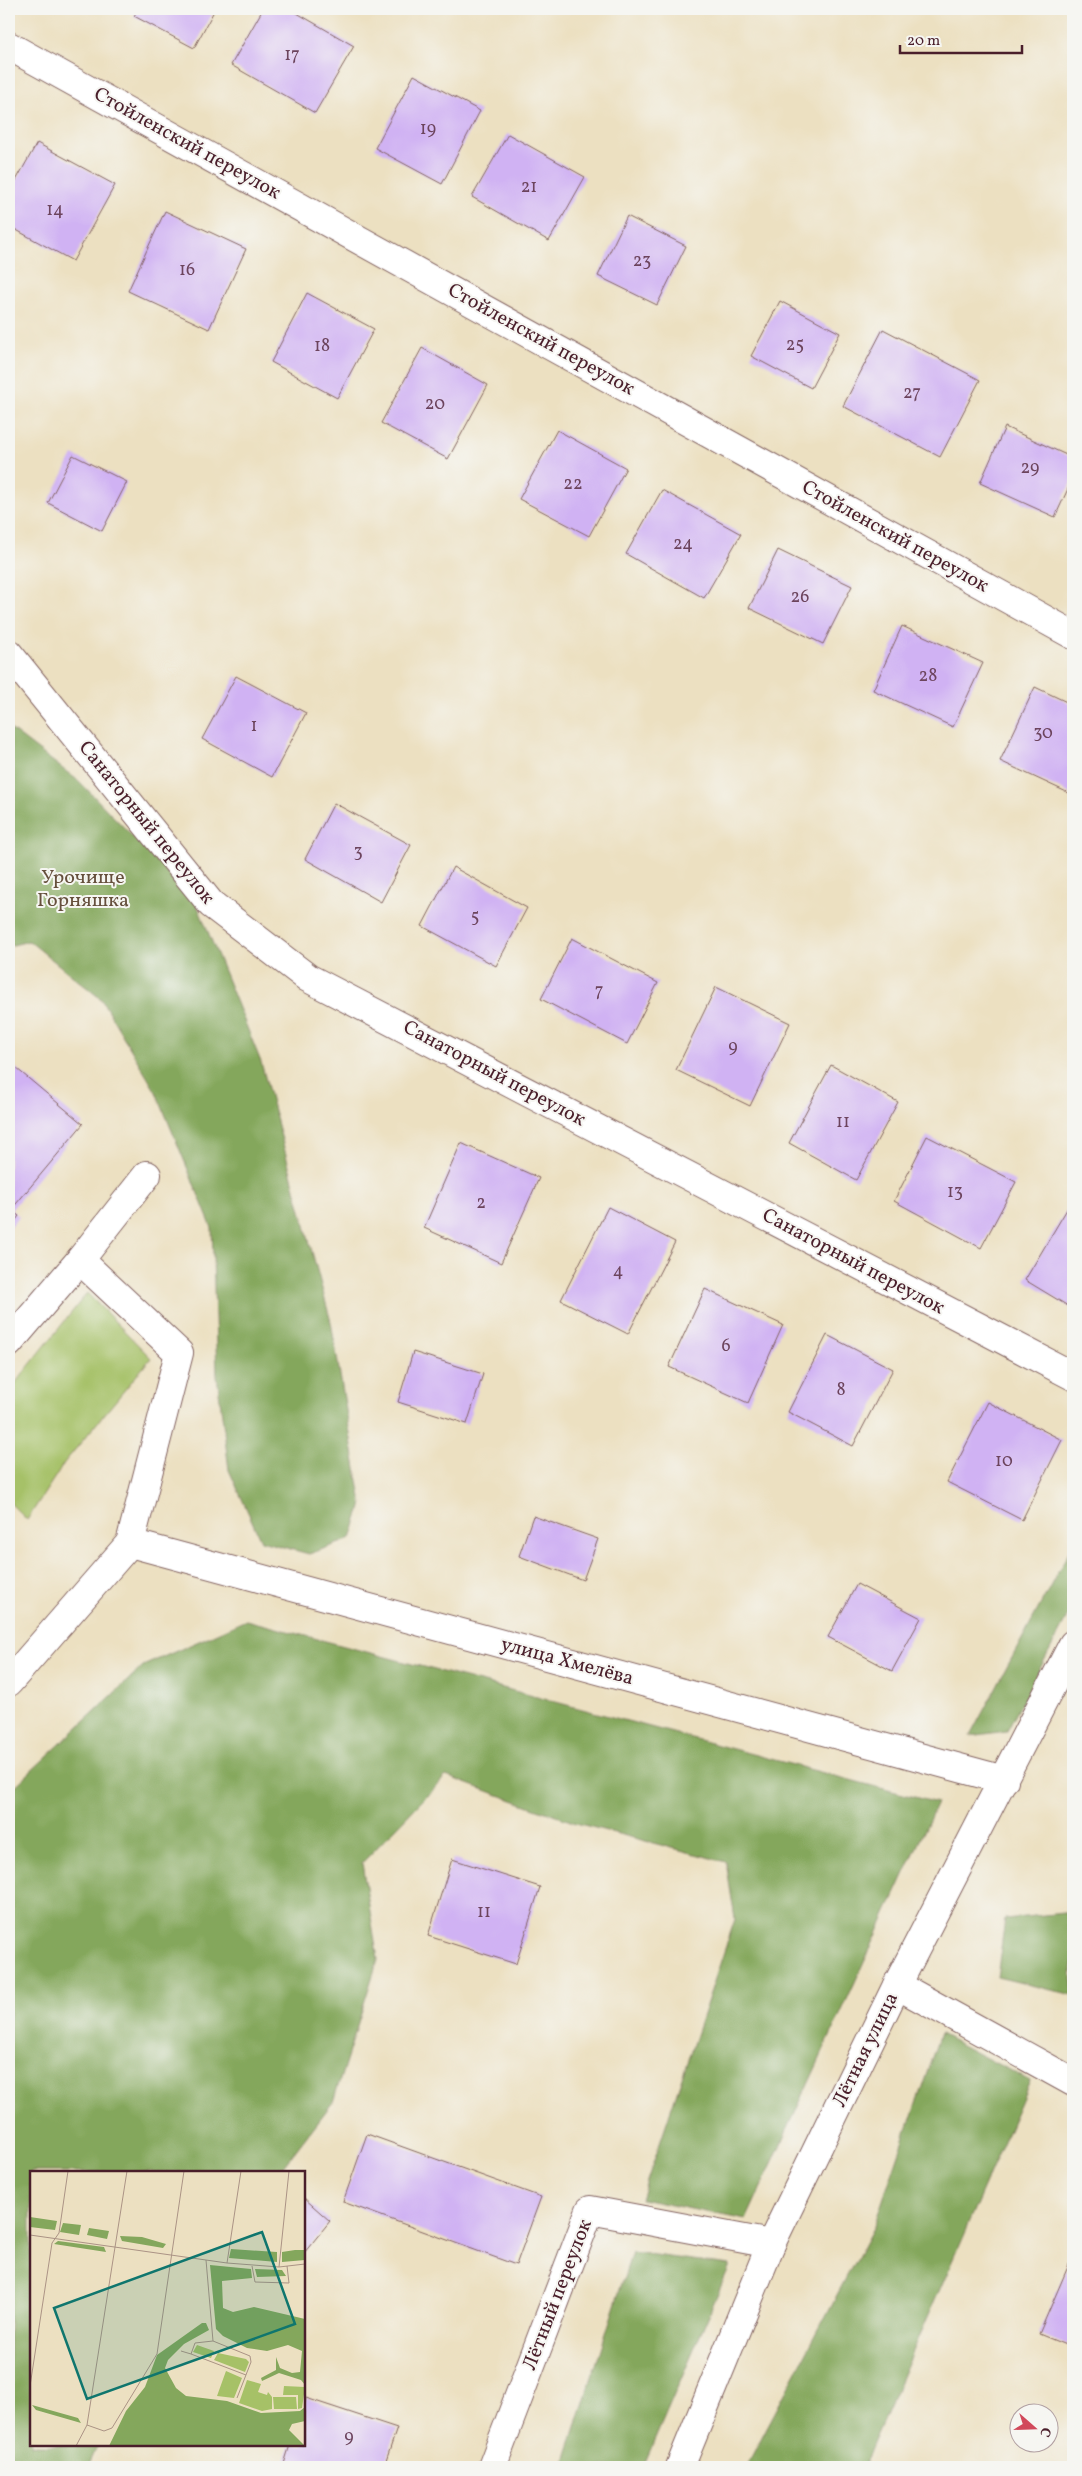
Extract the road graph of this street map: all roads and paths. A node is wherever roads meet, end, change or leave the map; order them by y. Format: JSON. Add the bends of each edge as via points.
{"nodes":[{"id":1,"x":9,"y":46,"type":"edge"},
{"id":2,"x":1073,"y":636,"type":"edge"},
{"id":3,"x":9,"y":654,"type":"edge"},
{"id":4,"x":147,"y":1175,"type":"dead end"},
{"id":5,"x":80,"y":1260,"type":"junction"},
{"id":6,"x":9,"y":1343,"type":"edge"},
{"id":7,"x":1073,"y":1376,"type":"edge"},
{"id":8,"x":130,"y":1543,"type":"junction"},
{"id":9,"x":1073,"y":1644,"type":"edge"},
{"id":10,"x":9,"y":1682,"type":"edge"},
{"id":11,"x":1004,"y":1780,"type":"junction"},
{"id":12,"x":897,"y":1985,"type":"junction"},
{"id":13,"x":1073,"y":2082,"type":"edge"},
{"id":14,"x":770,"y":2244,"type":"junction"},
{"id":15,"x":492,"y":2467,"type":"edge"},
{"id":16,"x":680,"y":2467,"type":"edge"}],
"edges":[{"from":1,"to":2,"type":"street","name":"Стойленский переулок"},
{"from":3,"to":7,"type":"street","name":"Санаторный переулок","via":[[210,904],[308,978]]},
{"from":4,"to":5,"type":"street"},
{"from":5,"to":6,"type":"street"},
{"from":5,"to":8,"type":"street","via":[[179,1353]]},
{"from":8,"to":10,"type":"street"},
{"from":8,"to":11,"type":"street","name":"улица Хмелёва"},
{"from":9,"to":11,"type":"street","name":"Лётная улица"},
{"from":11,"to":12,"type":"street","name":"Лётная улица"},
{"from":12,"to":13,"type":"street"},
{"from":12,"to":14,"type":"street","name":"Лётная улица"},
{"from":14,"to":15,"type":"street","name":"Лётный переулок","via":[[590,2210]]},
{"from":14,"to":16,"type":"street","name":"Лётная улица"}]}
